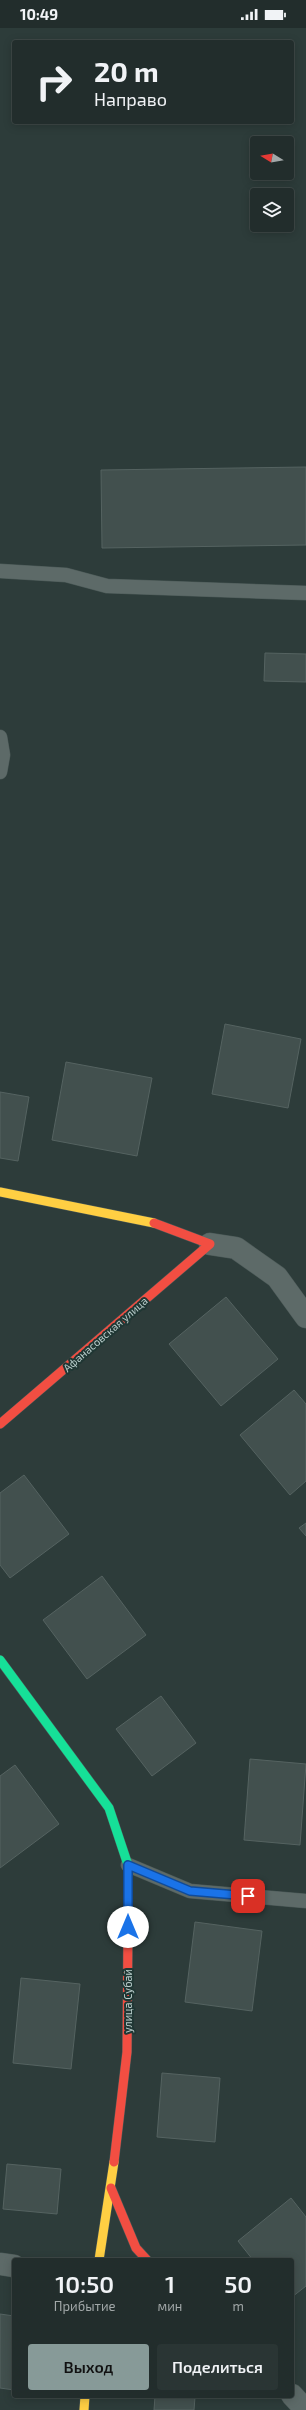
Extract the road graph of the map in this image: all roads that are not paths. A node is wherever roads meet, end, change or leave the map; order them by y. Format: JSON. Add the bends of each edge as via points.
{"nodes":[{"id":1,"x":0,"y":571,"type":"edge"},
{"id":2,"x":306,"y":593,"type":"edge"},
{"id":3,"x":0,"y":737,"type":"edge"},
{"id":4,"x":0,"y":772,"type":"edge"},
{"id":5,"x":0,"y":1192,"type":"edge"},
{"id":6,"x":210,"y":1244,"type":"junction"},
{"id":7,"x":306,"y":1317,"type":"edge"},
{"id":8,"x":0,"y":1424,"type":"edge"},
{"id":9,"x":0,"y":1660,"type":"edge"},
{"id":10,"x":128,"y":1865,"type":"junction"},
{"id":11,"x":306,"y":1900,"type":"edge"},
{"id":12,"x":111,"y":2188,"type":"junction"},
{"id":13,"x":99,"y":2258,"type":"edge"},
{"id":14,"x":145,"y":2258,"type":"edge"},
{"id":15,"x":0,"y":2264,"type":"edge"},
{"id":16,"x":12,"y":2266,"type":"edge"},
{"id":17,"x":294,"y":2397,"type":"edge"},
{"id":18,"x":85,"y":2398,"type":"edge"},
{"id":19,"x":84,"y":2410,"type":"edge"},
{"id":20,"x":306,"y":2410,"type":"edge"}],
"edges":[{"from":1,"to":2,"type":"lane","via":[[66,575],[107,586]]},
{"from":3,"to":4,"type":"lane","via":[[3,755]]},
{"from":5,"to":6,"type":"street","via":[[144,1220]]},
{"from":6,"to":7,"type":"street","via":[[236,1248],[277,1277]]},
{"from":6,"to":8,"type":"street","name":"Афанасовская улица"},
{"from":9,"to":10,"type":"street","name":"улица Субай","via":[[109,1808]]},
{"from":10,"to":11,"type":"lane","via":[[190,1891]]},
{"from":10,"to":12,"type":"street","name":"улица Субай","via":[[127,2052]]},
{"from":12,"to":13,"type":"street","name":"улица Субай"},
{"from":12,"to":14,"type":"street","name":"улица Субай","via":[[136,2248]]},
{"from":15,"to":16,"type":"street"},
{"from":17,"to":20,"type":"street"},
{"from":18,"to":19,"type":"street"}]}
